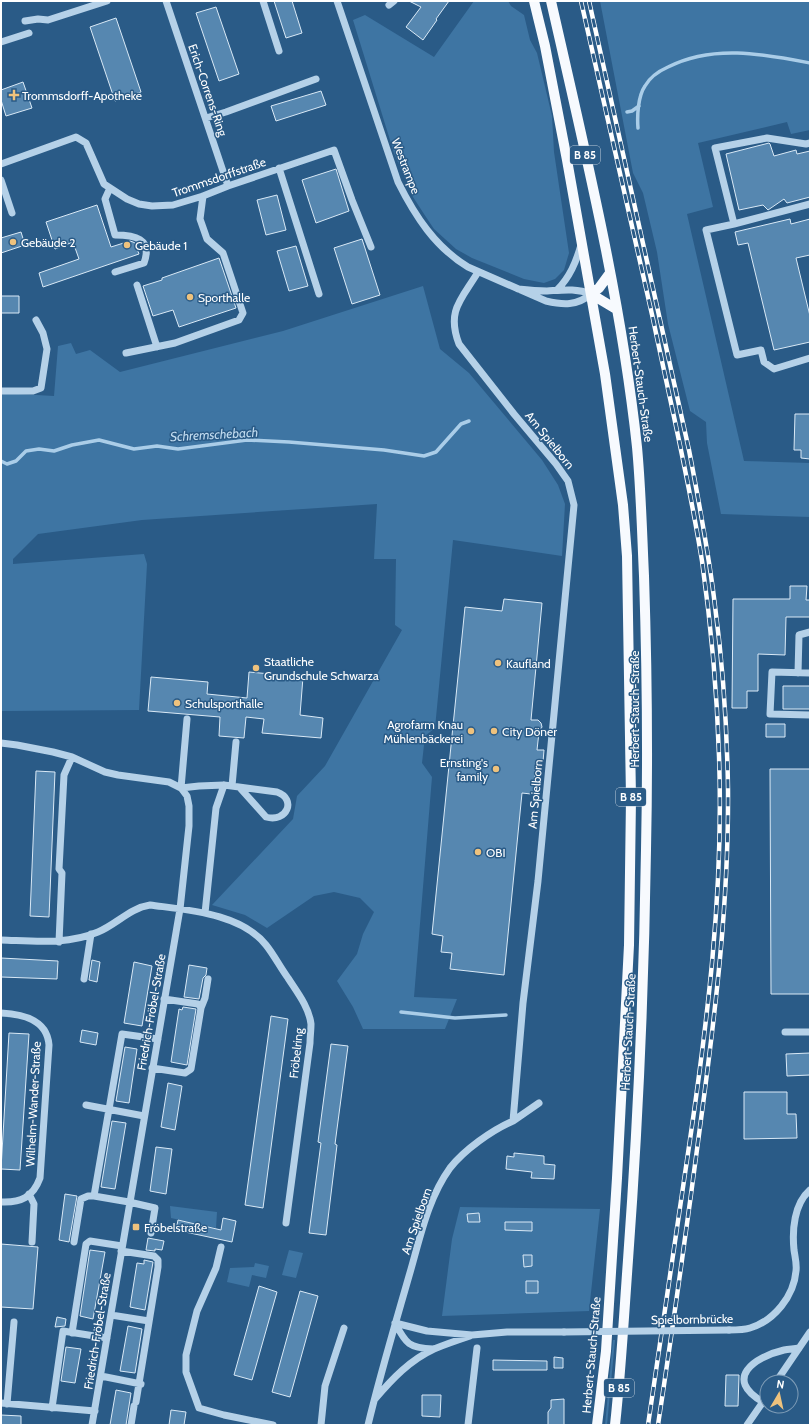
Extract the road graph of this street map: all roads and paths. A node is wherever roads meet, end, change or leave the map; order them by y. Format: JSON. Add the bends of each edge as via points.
{"nodes":[{"id":1,"x":107,"y":1,"type":"edge"},
{"id":2,"x":166,"y":1,"type":"edge"},
{"id":3,"x":263,"y":1,"type":"edge"},
{"id":4,"x":337,"y":1,"type":"edge"},
{"id":5,"x":534,"y":1,"type":"edge"},
{"id":6,"x":551,"y":1,"type":"edge"},
{"id":7,"x":25,"y":21,"type":"dead end"},
{"id":8,"x":29,"y":33,"type":"dead end"},
{"id":9,"x":1,"y":42,"type":"edge"},
{"id":10,"x":279,"y":51,"type":"dead end"},
{"id":11,"x":316,"y":79,"type":"dead end"},
{"id":12,"x":206,"y":118,"type":"junction"},
{"id":13,"x":810,"y":143,"type":"edge"},
{"id":14,"x":1,"y":164,"type":"edge"},
{"id":15,"x":279,"y":168,"type":"junction"},
{"id":16,"x":1,"y":180,"type":"edge"},
{"id":17,"x":228,"y":186,"type":"junction"},
{"id":18,"x":110,"y":188,"type":"junction"},
{"id":19,"x":203,"y":196,"type":"junction"},
{"id":20,"x":810,"y":204,"type":"edge"},
{"id":21,"x":12,"y":213,"type":"dead end"},
{"id":22,"x":734,"y":224,"type":"junction"},
{"id":23,"x":582,"y":241,"type":"junction"},
{"id":24,"x":371,"y":247,"type":"dead end"},
{"id":25,"x":114,"y":272,"type":"dead end"},
{"id":26,"x":478,"y":272,"type":"junction"},
{"id":27,"x":610,"y":274,"type":"junction"},
{"id":28,"x":137,"y":285,"type":"dead end"},
{"id":29,"x":518,"y":289,"type":"junction"},
{"id":30,"x":557,"y":290,"type":"junction"},
{"id":31,"x":319,"y":294,"type":"dead end"},
{"id":32,"x":591,"y":294,"type":"junction"},
{"id":33,"x":616,"y":309,"type":"junction"},
{"id":34,"x":36,"y":320,"type":"dead end"},
{"id":35,"x":157,"y":347,"type":"junction"},
{"id":36,"x":126,"y":353,"type":"dead end"},
{"id":37,"x":810,"y":358,"type":"edge"},
{"id":38,"x":1,"y":391,"type":"edge"},
{"id":39,"x":810,"y":632,"type":"edge"},
{"id":40,"x":798,"y":673,"type":"junction"},
{"id":41,"x":810,"y":673,"type":"edge"},
{"id":42,"x":810,"y":715,"type":"edge"},
{"id":43,"x":187,"y":720,"type":"dead end"},
{"id":44,"x":236,"y":742,"type":"dead end"},
{"id":45,"x":1,"y":743,"type":"edge"},
{"id":46,"x":72,"y":757,"type":"junction"},
{"id":47,"x":228,"y":786,"type":"junction"},
{"id":48,"x":181,"y":788,"type":"junction"},
{"id":49,"x":240,"y":788,"type":"junction"},
{"id":50,"x":180,"y":909,"type":"junction"},
{"id":51,"x":205,"y":913,"type":"junction"},
{"id":52,"x":91,"y":934,"type":"junction"},
{"id":53,"x":1,"y":940,"type":"edge"},
{"id":54,"x":59,"y":942,"type":"junction"},
{"id":55,"x":84,"y":979,"type":"dead end"},
{"id":56,"x":208,"y":979,"type":"dead end"},
{"id":57,"x":164,"y":999,"type":"junction"},
{"id":58,"x":201,"y":1008,"type":"junction"},
{"id":59,"x":1,"y":1013,"type":"edge"},
{"id":60,"x":785,"y":1032,"type":"dead end"},
{"id":61,"x":810,"y":1032,"type":"edge"},
{"id":62,"x":158,"y":1039,"type":"junction"},
{"id":63,"x":152,"y":1068,"type":"junction"},
{"id":64,"x":539,"y":1103,"type":"dead end"},
{"id":65,"x":86,"y":1105,"type":"dead end"},
{"id":66,"x":109,"y":1110,"type":"junction"},
{"id":67,"x":144,"y":1116,"type":"junction"},
{"id":68,"x":513,"y":1121,"type":"junction"},
{"id":69,"x":810,"y":1190,"type":"edge"},
{"id":70,"x":29,"y":1194,"type":"junction"},
{"id":71,"x":94,"y":1196,"type":"junction"},
{"id":72,"x":1,"y":1202,"type":"edge"},
{"id":73,"x":129,"y":1202,"type":"junction"},
{"id":74,"x":286,"y":1223,"type":"dead end"},
{"id":75,"x":151,"y":1233,"type":"dead end"},
{"id":76,"x":32,"y":1242,"type":"dead end"},
{"id":77,"x":74,"y":1242,"type":"dead end"},
{"id":78,"x":220,"y":1247,"type":"dead end"},
{"id":79,"x":121,"y":1248,"type":"junction"},
{"id":80,"x":111,"y":1315,"type":"junction"},
{"id":81,"x":150,"y":1321,"type":"junction"},
{"id":82,"x":14,"y":1322,"type":"dead end"},
{"id":83,"x":395,"y":1323,"type":"junction"},
{"id":84,"x":344,"y":1328,"type":"dead end"},
{"id":85,"x":810,"y":1332,"type":"edge"},
{"id":86,"x":72,"y":1333,"type":"junction"},
{"id":87,"x":472,"y":1335,"type":"junction"},
{"id":88,"x":107,"y":1338,"type":"junction"},
{"id":89,"x":477,"y":1348,"type":"dead end"},
{"id":90,"x":799,"y":1348,"type":"junction"},
{"id":91,"x":433,"y":1349,"type":"junction"},
{"id":92,"x":781,"y":1374,"type":"edge"},
{"id":93,"x":101,"y":1376,"type":"junction"},
{"id":94,"x":140,"y":1383,"type":"junction"},
{"id":95,"x":759,"y":1397,"type":"edge"},
{"id":96,"x":374,"y":1400,"type":"junction"},
{"id":97,"x":4,"y":1404,"type":"edge"},
{"id":98,"x":52,"y":1408,"type":"junction"},
{"id":99,"x":759,"y":1408,"type":"edge"},
{"id":100,"x":95,"y":1411,"type":"junction"},
{"id":101,"x":92,"y":1425,"type":"edge"},
{"id":102,"x":131,"y":1425,"type":"edge"},
{"id":103,"x":273,"y":1425,"type":"edge"},
{"id":104,"x":321,"y":1425,"type":"edge"},
{"id":105,"x":368,"y":1425,"type":"edge"},
{"id":106,"x":468,"y":1425,"type":"edge"},
{"id":107,"x":597,"y":1425,"type":"edge"},
{"id":108,"x":615,"y":1425,"type":"edge"},
{"id":109,"x":747,"y":1425,"type":"edge"}],
"edges":[{"from":1,"to":7,"type":"street","via":[[48,20]]},
{"from":2,"to":12,"type":"street","name":"Erich-Correns-Ring"},
{"from":3,"to":10,"type":"street"},
{"from":4,"to":26,"type":"street","name":"Westrampe","via":[[398,182],[408,203],[434,240],[457,260]]},
{"from":5,"to":23,"type":"main road","name":"Herbert-Stauch-Straße","number":"B 85"},
{"from":6,"to":27,"type":"main road","name":"Herbert-Stauch-Straße","number":"B 85"},
{"from":8,"to":9,"type":"street"},
{"from":11,"to":12,"type":"street"},
{"from":12,"to":17,"type":"street","name":"Erich-Correns-Ring"},
{"from":13,"to":22,"type":"street","via":[[767,138],[715,148]]},
{"from":14,"to":18,"type":"street","name":"Trommsdorffstraße","via":[[76,137],[86,143],[104,184]]},
{"from":15,"to":17,"type":"street","name":"Trommsdorffstraße"},
{"from":15,"to":24,"type":"street","name":"Trommsdorffstraße","via":[[334,150]]},
{"from":15,"to":31,"type":"street"},
{"from":16,"to":21,"type":"street"},
{"from":17,"to":19,"type":"street","name":"Trommsdorffstraße"},
{"from":18,"to":19,"type":"street","name":"Trommsdorffstraße","via":[[127,199],[152,206],[173,205]]},
{"from":18,"to":25,"type":"street","via":[[105,199],[115,234],[140,238],[146,256],[144,263]]},
{"from":19,"to":35,"type":"street","via":[[200,219],[207,240],[223,253],[243,313],[239,320]]},
{"from":20,"to":22,"type":"street"},
{"from":22,"to":37,"type":"street","via":[[706,230],[737,355],[760,350],[764,362],[774,369]]},
{"from":23,"to":30,"type":"street","via":[[573,268]]},
{"from":23,"to":32,"type":"main road","name":"Herbert-Stauch-Straße","number":"B 85"},
{"from":26,"to":29,"type":"street","name":"Westrampe"},
{"from":26,"to":68,"type":"street","name":"Am Spielborn","via":[[459,301],[454,316],[454,332],[459,344],[568,481],[574,504]]},
{"from":27,"to":32,"type":"main road"},
{"from":27,"to":33,"type":"main road","name":"Herbert-Stauch-Straße","number":"B 85"},
{"from":28,"to":35,"type":"street"},
{"from":29,"to":30,"type":"street","name":"Westrampe"},
{"from":29,"to":32,"type":"street","name":"Westrampe","via":[[546,301],[562,304],[576,304]]},
{"from":30,"to":32,"type":"street","name":"Westrampe","via":[[576,290]]},
{"from":32,"to":33,"type":"main road"},
{"from":32,"to":107,"type":"main road","name":"Herbert-Stauch-Straße","number":"B 85","via":[[623,505],[627,556],[631,790],[629,945],[617,1178],[606,1351]]},
{"from":33,"to":108,"type":"main road","name":"Herbert-Stauch-Straße","number":"B 85","via":[[629,384],[640,491],[647,648],[647,799],[645,944],[634,1179]]},
{"from":34,"to":38,"type":"street","via":[[47,349],[41,388],[33,392]]},
{"from":35,"to":36,"type":"street"},
{"from":39,"to":40,"type":"street","via":[[799,635]]},
{"from":40,"to":41,"type":"street"},
{"from":40,"to":42,"type":"street","via":[[772,672],[770,714]]},
{"from":43,"to":48,"type":"street"},
{"from":44,"to":47,"type":"street"},
{"from":45,"to":46,"type":"street"},
{"from":46,"to":48,"type":"street","via":[[118,776],[169,782]]},
{"from":46,"to":54,"type":"street","via":[[64,774],[59,870],[62,874]]},
{"from":47,"to":48,"type":"street"},
{"from":47,"to":49,"type":"street"},
{"from":47,"to":51,"type":"street","via":[[216,808]]},
{"from":48,"to":50,"type":"street","name":"Friedrich-Fröbel-Straße","via":[[187,796],[189,826]]},
{"from":49,"to":49,"type":"street","via":[[283,794],[288,803],[287,810],[279,818],[266,817]]},
{"from":50,"to":51,"type":"street","name":"Fröbelring"},
{"from":50,"to":52,"type":"street","name":"Fröbelring","via":[[141,906]]},
{"from":50,"to":57,"type":"street","name":"Friedrich-Fröbel-Straße"},
{"from":51,"to":74,"type":"street","name":"Fröbelring","via":[[236,922],[256,935],[265,944],[307,1011],[310,1043]]},
{"from":52,"to":54,"type":"street","name":"Fröbelring"},
{"from":52,"to":55,"type":"street"},
{"from":53,"to":54,"type":"street","name":"Fröbelring"},
{"from":56,"to":58,"type":"street"},
{"from":57,"to":58,"type":"street","via":[[198,1004]]},
{"from":57,"to":62,"type":"street","name":"Friedrich-Fröbel-Straße"},
{"from":58,"to":63,"type":"street","via":[[191,1069],[185,1073]]},
{"from":59,"to":70,"type":"street","name":"Wilhelm-Wander-Straße","via":[[19,1014],[34,1020],[42,1027],[49,1042],[40,1178]]},
{"from":60,"to":61,"type":"street"},
{"from":62,"to":63,"type":"street","name":"Friedrich-Fröbel-Straße"},
{"from":62,"to":66,"type":"street","via":[[122,1034]]},
{"from":63,"to":67,"type":"street","name":"Friedrich-Fröbel-Straße"},
{"from":64,"to":68,"type":"street"},
{"from":65,"to":66,"type":"street"},
{"from":66,"to":67,"type":"street"},
{"from":66,"to":71,"type":"street"},
{"from":67,"to":73,"type":"street","name":"Friedrich-Fröbel-Straße"},
{"from":68,"to":83,"type":"street","name":"Am Spielborn","via":[[477,1142],[451,1167],[436,1191],[428,1210]]},
{"from":69,"to":87,"type":"street","name":"Spielbornbrücke","bridge":true,"via":[[804,1195],[796,1212],[793,1232],[796,1270],[789,1295],[780,1309],[751,1328],[507,1332]]},
{"from":70,"to":72,"type":"street","via":[[18,1201]]},
{"from":70,"to":76,"type":"street","via":[[34,1204]]},
{"from":71,"to":73,"type":"street"},
{"from":71,"to":77,"type":"street","via":[[81,1198]]},
{"from":73,"to":75,"type":"street","via":[[155,1208]]},
{"from":73,"to":79,"type":"street","name":"Friedrich-Fröbel-Straße"},
{"from":78,"to":103,"type":"street","via":[[216,1268],[196,1311],[186,1355],[186,1372],[199,1408]]},
{"from":79,"to":80,"type":"street","name":"Friedrich-Fröbel-Straße"},
{"from":79,"to":81,"type":"street","via":[[154,1256],[158,1260]]},
{"from":79,"to":86,"type":"street","via":[[90,1241],[86,1244]]},
{"from":80,"to":81,"type":"street"},
{"from":80,"to":88,"type":"street","name":"Friedrich-Fröbel-Straße"},
{"from":81,"to":94,"type":"street"},
{"from":82,"to":97,"type":"street"},
{"from":83,"to":87,"type":"street","name":"Spielbornbrücke","via":[[427,1331]]},
{"from":83,"to":91,"type":"street","name":"Spielbornbrücke","via":[[408,1343],[417,1348]]},
{"from":83,"to":96,"type":"street","name":"Am Spielborn"},
{"from":84,"to":104,"type":"street","via":[[325,1386]]},
{"from":85,"to":90,"type":"street"},
{"from":86,"to":88,"type":"street"},
{"from":86,"to":98,"type":"street","via":[[63,1331]]},
{"from":87,"to":91,"type":"street","name":"Spielbornbrücke"},
{"from":88,"to":93,"type":"street","name":"Friedrich-Fröbel-Straße"},
{"from":89,"to":106,"type":"street"},
{"from":90,"to":92,"type":"street"},
{"from":90,"to":95,"type":"street","via":[[784,1350],[755,1361],[744,1373],[744,1383],[748,1392]]},
{"from":91,"to":96,"type":"street","name":"Spielbornbrücke","via":[[410,1364]]},
{"from":93,"to":94,"type":"street"},
{"from":93,"to":100,"type":"street","name":"Friedrich-Fröbel-Straße"},
{"from":94,"to":102,"type":"street"},
{"from":96,"to":105,"type":"street","name":"Am Spielborn"},
{"from":97,"to":98,"type":"street"},
{"from":98,"to":100,"type":"street"},
{"from":99,"to":109,"type":"street"},
{"from":100,"to":101,"type":"street","name":"Friedrich-Fröbel-Straße"}]}
